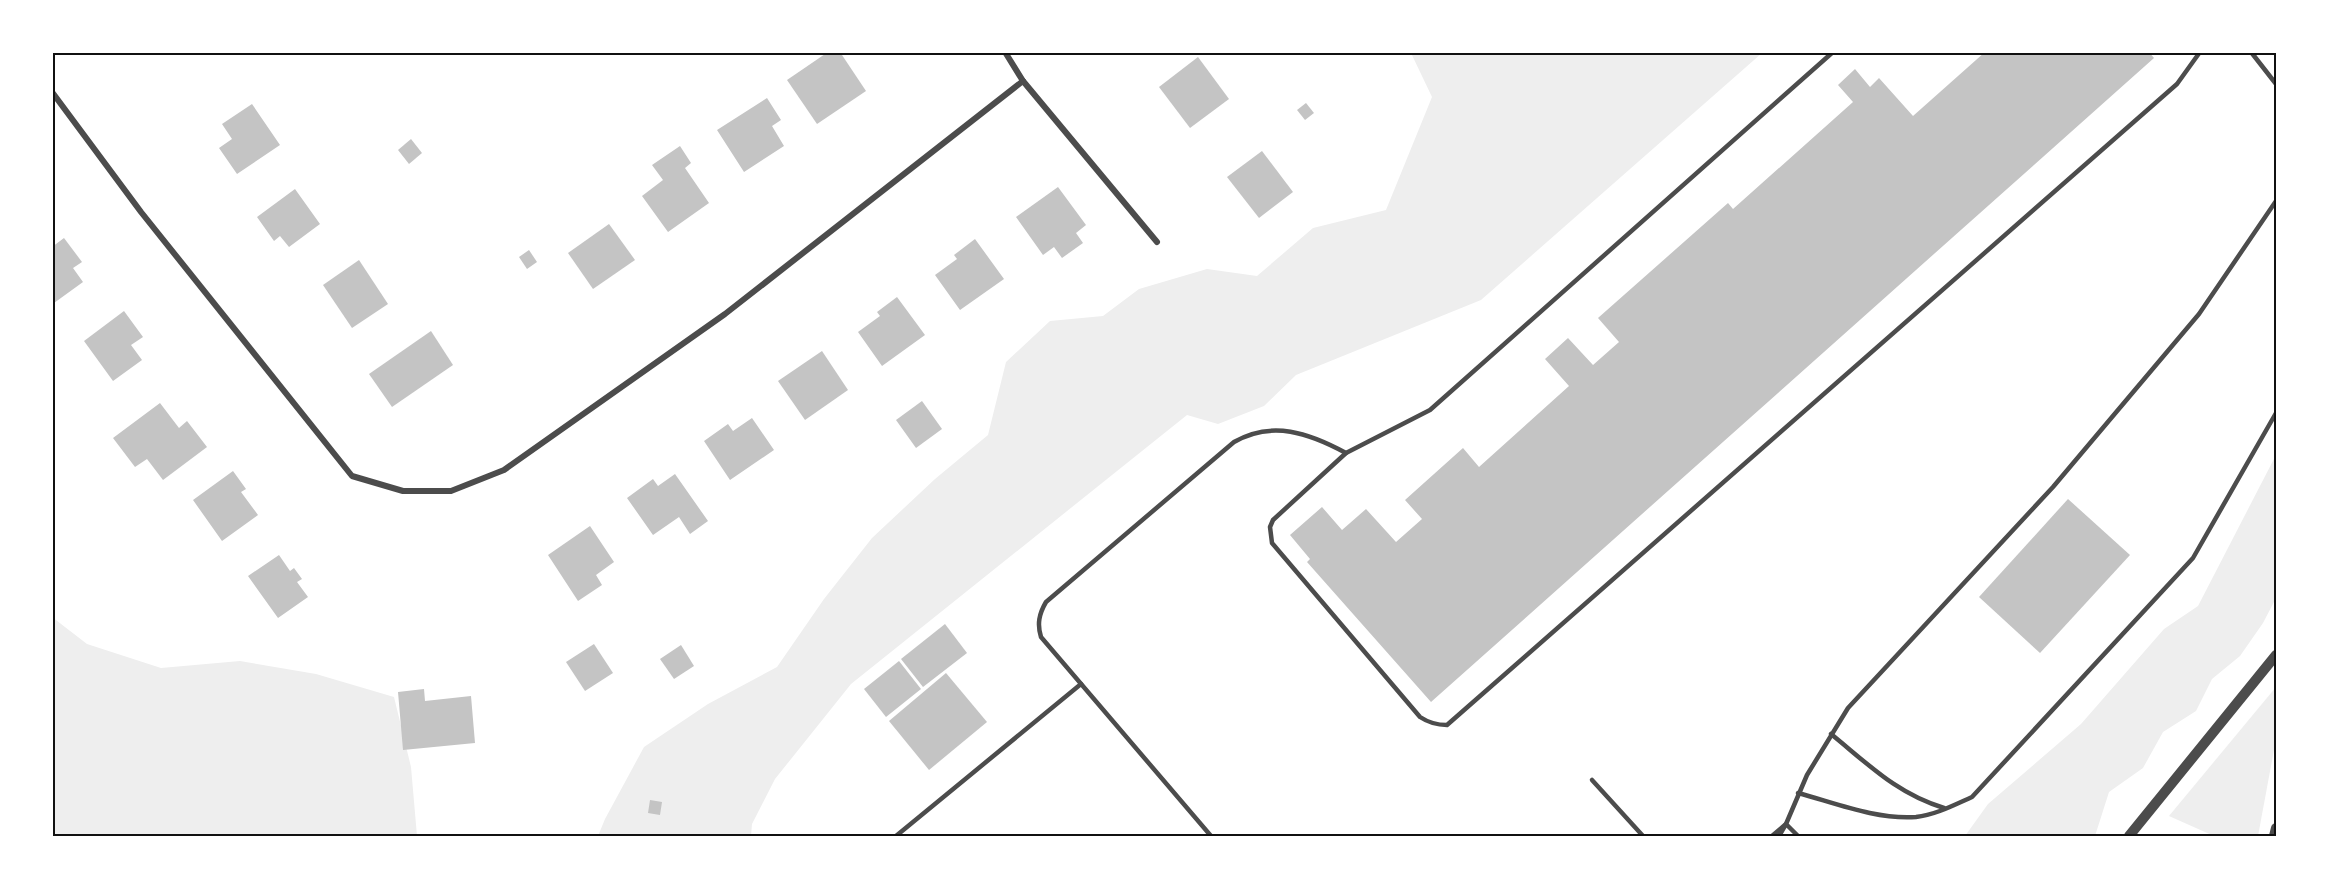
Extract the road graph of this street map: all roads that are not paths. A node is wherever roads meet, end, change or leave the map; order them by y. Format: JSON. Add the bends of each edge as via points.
{"nodes":[{"id":1,"x":1005,"y":52,"type":"edge"},
{"id":2,"x":1833,"y":52,"type":"edge"},
{"id":3,"x":2200,"y":52,"type":"edge"},
{"id":4,"x":2252,"y":52,"type":"edge"},
{"id":5,"x":1023,"y":81,"type":"junction"},
{"id":6,"x":2277,"y":84,"type":"edge"},
{"id":7,"x":52,"y":92,"type":"edge"},
{"id":8,"x":2277,"y":201,"type":"edge"},
{"id":9,"x":1157,"y":242,"type":"dead end"},
{"id":10,"x":2277,"y":413,"type":"edge"},
{"id":11,"x":1346,"y":453,"type":"junction"},
{"id":12,"x":2277,"y":655,"type":"edge"},
{"id":13,"x":1081,"y":684,"type":"junction"},
{"id":14,"x":1831,"y":734,"type":"junction"},
{"id":15,"x":1592,"y":780,"type":"dead end"},
{"id":16,"x":1798,"y":793,"type":"junction"},
{"id":17,"x":1946,"y":809,"type":"junction"},
{"id":18,"x":1786,"y":824,"type":"junction"},
{"id":19,"x":2277,"y":828,"type":"edge"},
{"id":20,"x":896,"y":837,"type":"edge"},
{"id":21,"x":1211,"y":837,"type":"edge"},
{"id":22,"x":1643,"y":837,"type":"edge"},
{"id":23,"x":1772,"y":837,"type":"edge"},
{"id":24,"x":1779,"y":837,"type":"edge"},
{"id":25,"x":1798,"y":837,"type":"edge"},
{"id":26,"x":2128,"y":837,"type":"edge"},
{"id":27,"x":2274,"y":837,"type":"edge"}],
"edges":[{"from":1,"to":5,"type":"street"},
{"from":2,"to":11,"type":"lane","via":[[1430,411]]},
{"from":3,"to":11,"type":"lane","via":[[2177,84],[1447,725],[1420,717],[1272,543],[1270,527],[1278,514]]},
{"from":4,"to":6,"type":"lane"},
{"from":5,"to":7,"type":"street","via":[[725,314],[504,470],[451,491],[403,491],[352,476],[141,212]]},
{"from":5,"to":9,"type":"street"},
{"from":8,"to":14,"type":"lane","via":[[2199,314],[2053,486],[1848,708]]},
{"from":10,"to":17,"type":"lane","via":[[2193,558],[1972,797]]},
{"from":11,"to":13,"type":"lane","via":[[1299,434],[1266,429],[1249,433],[1046,602],[1038,619],[1041,637]]},
{"from":12,"to":26,"type":"street"},
{"from":13,"to":20,"type":"lane"},
{"from":13,"to":21,"type":"lane"},
{"from":14,"to":16,"type":"lane"},
{"from":14,"to":17,"type":"lane","via":[[1899,790]]},
{"from":15,"to":22,"type":"lane"},
{"from":16,"to":17,"type":"lane","via":[[1886,816],[1917,817]]},
{"from":16,"to":18,"type":"lane"},
{"from":18,"to":23,"type":"lane"},
{"from":18,"to":24,"type":"lane"},
{"from":18,"to":25,"type":"lane"},
{"from":19,"to":27,"type":"street"}]}
